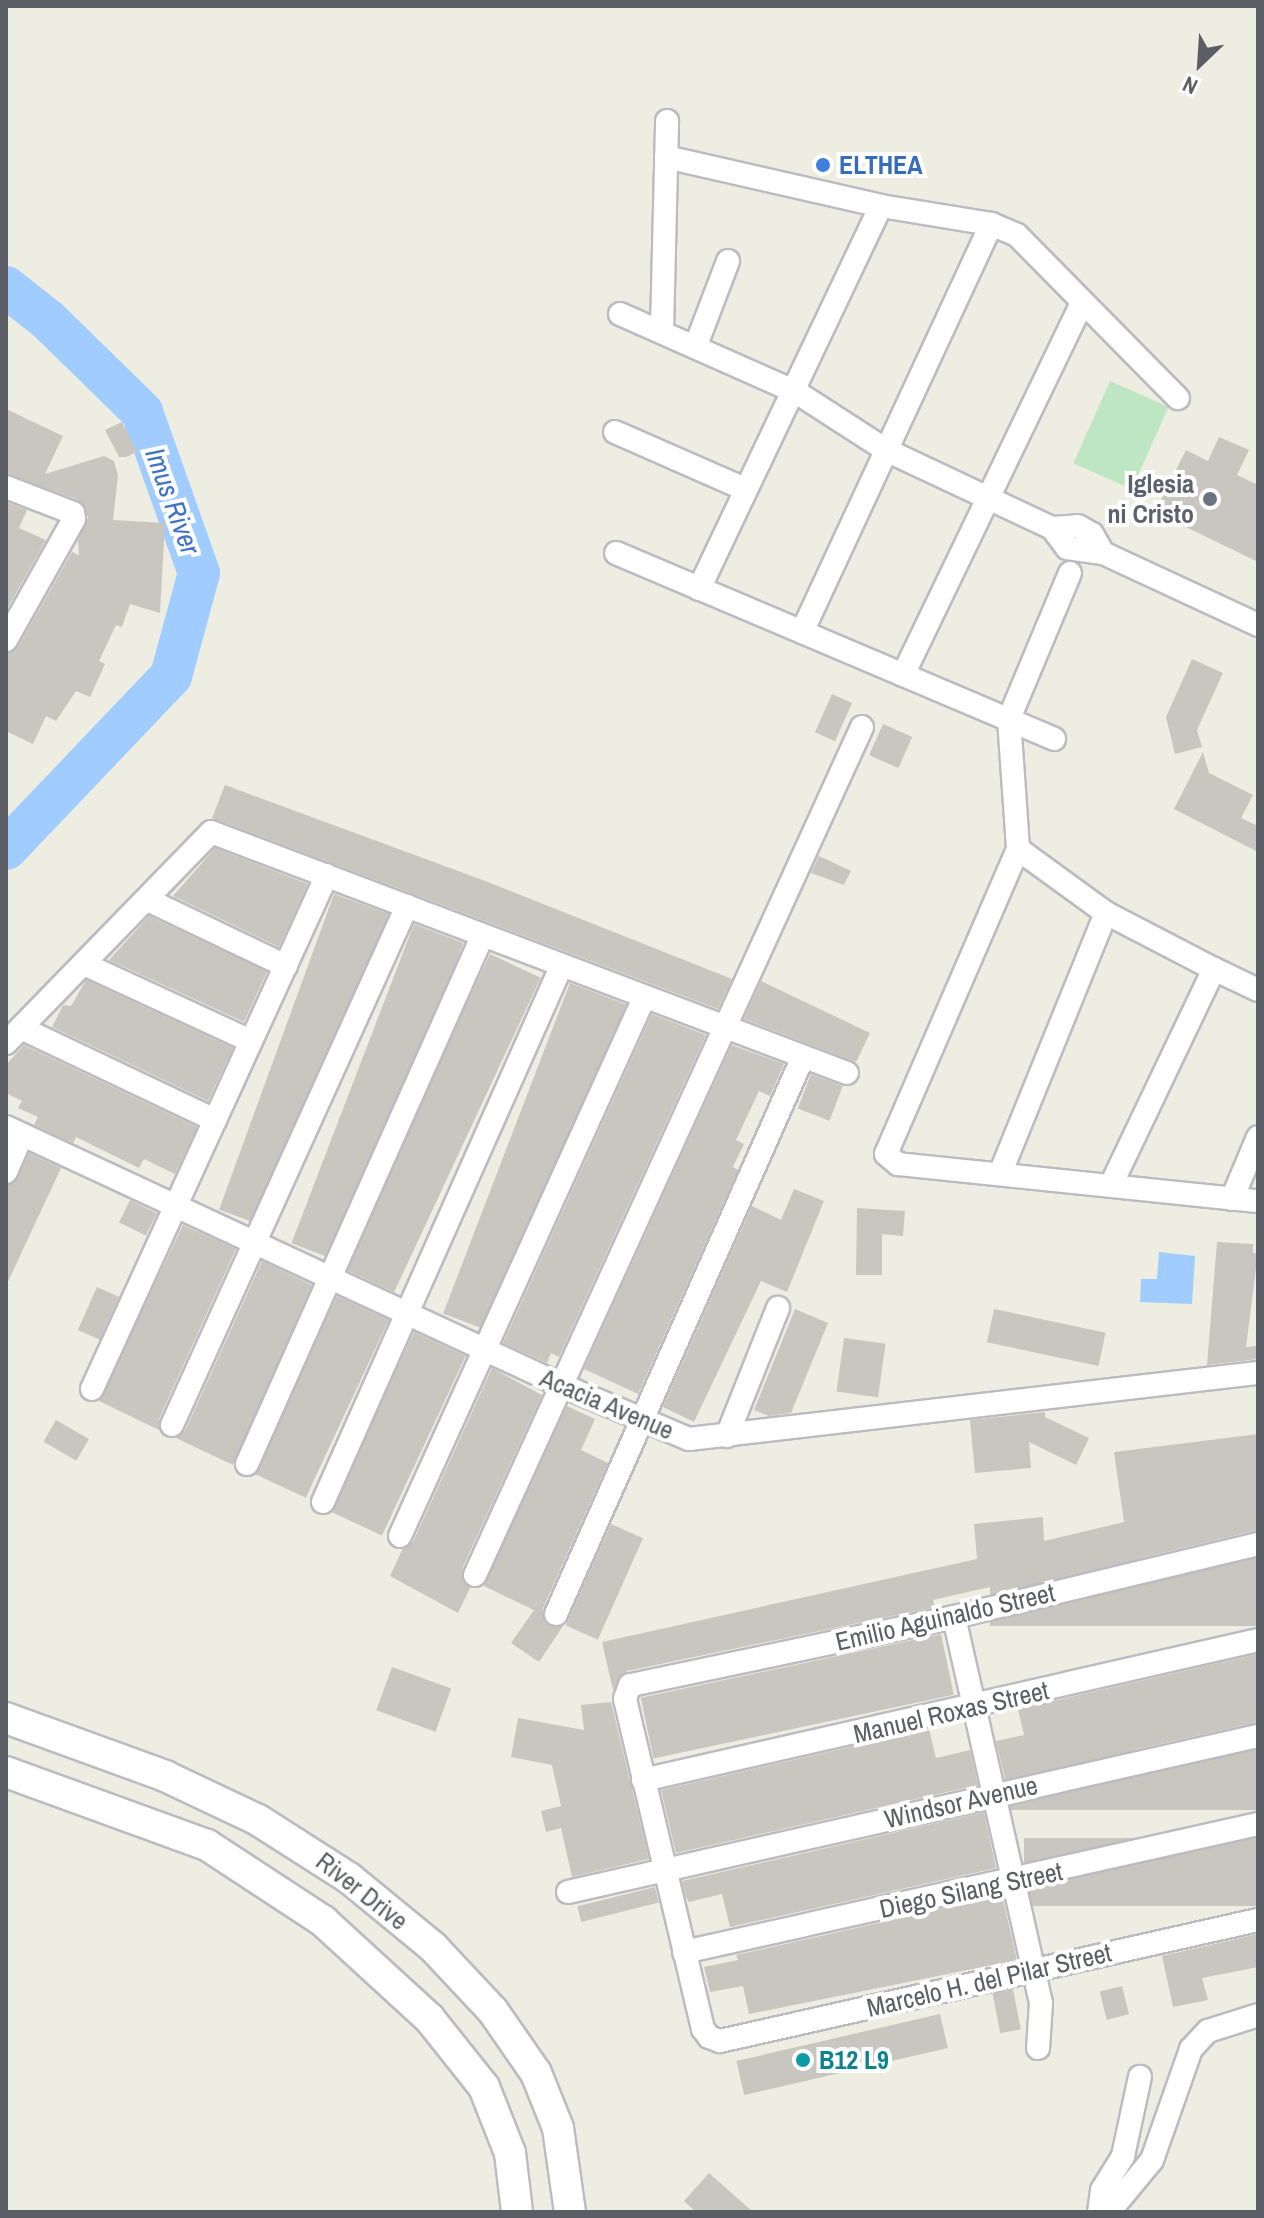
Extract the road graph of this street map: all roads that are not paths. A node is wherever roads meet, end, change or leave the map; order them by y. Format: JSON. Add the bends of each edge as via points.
{"nodes":[{"id":1,"x":667,"y":121,"type":"dead end"},
{"id":2,"x":666,"y":157,"type":"junction"},
{"id":3,"x":881,"y":206,"type":"junction"},
{"id":4,"x":991,"y":224,"type":"junction"},
{"id":5,"x":728,"y":261,"type":"dead end"},
{"id":6,"x":1082,"y":303,"type":"junction"},
{"id":7,"x":620,"y":314,"type":"dead end"},
{"id":8,"x":662,"y":330,"type":"junction"},
{"id":9,"x":696,"y":345,"type":"junction"},
{"id":10,"x":796,"y":392,"type":"junction"},
{"id":11,"x":1178,"y":398,"type":"dead end"},
{"id":12,"x":615,"y":432,"type":"dead end"},
{"id":13,"x":886,"y":450,"type":"junction"},
{"id":14,"x":6,"y":487,"type":"edge"},
{"id":15,"x":745,"y":489,"type":"junction"},
{"id":16,"x":988,"y":498,"type":"junction"},
{"id":17,"x":616,"y":553,"type":"dead end"},
{"id":18,"x":1070,"y":573,"type":"dead end"},
{"id":19,"x":699,"y":589,"type":"junction"},
{"id":20,"x":1258,"y":625,"type":"edge"},
{"id":21,"x":802,"y":632,"type":"junction"},
{"id":22,"x":6,"y":640,"type":"edge"},
{"id":23,"x":903,"y":675,"type":"junction"},
{"id":24,"x":1009,"y":719,"type":"junction"},
{"id":25,"x":862,"y":727,"type":"dead end"},
{"id":26,"x":1054,"y":739,"type":"dead end"},
{"id":27,"x":1018,"y":849,"type":"junction"},
{"id":28,"x":327,"y":875,"type":"junction"},
{"id":29,"x":148,"y":900,"type":"junction"},
{"id":30,"x":407,"y":906,"type":"junction"},
{"id":31,"x":1106,"y":913,"type":"junction"},
{"id":32,"x":482,"y":937,"type":"junction"},
{"id":33,"x":84,"y":964,"type":"junction"},
{"id":34,"x":286,"y":966,"type":"junction"},
{"id":35,"x":561,"y":967,"type":"junction"},
{"id":36,"x":1214,"y":969,"type":"junction"},
{"id":37,"x":1258,"y":990,"type":"edge"},
{"id":38,"x":644,"y":998,"type":"junction"},
{"id":39,"x":728,"y":1029,"type":"junction"},
{"id":40,"x":13,"y":1036,"type":"edge"},
{"id":41,"x":251,"y":1041,"type":"junction"},
{"id":42,"x":803,"y":1057,"type":"junction"},
{"id":43,"x":847,"y":1073,"type":"dead end"},
{"id":44,"x":215,"y":1120,"type":"junction"},
{"id":45,"x":14,"y":1131,"type":"edge"},
{"id":46,"x":1258,"y":1137,"type":"edge"},
{"id":47,"x":6,"y":1172,"type":"edge"},
{"id":48,"x":1000,"y":1174,"type":"junction"},
{"id":49,"x":1112,"y":1183,"type":"junction"},
{"id":50,"x":1232,"y":1199,"type":"junction"},
{"id":51,"x":1258,"y":1201,"type":"edge"},
{"id":52,"x":176,"y":1206,"type":"junction"},
{"id":53,"x":256,"y":1243,"type":"junction"},
{"id":54,"x":331,"y":1278,"type":"junction"},
{"id":55,"x":778,"y":1308,"type":"dead end"},
{"id":56,"x":409,"y":1315,"type":"junction"},
{"id":57,"x":484,"y":1350,"type":"junction"},
{"id":58,"x":1258,"y":1373,"type":"edge"},
{"id":59,"x":561,"y":1385,"type":"junction"},
{"id":60,"x":92,"y":1389,"type":"dead end"},
{"id":61,"x":645,"y":1420,"type":"junction"},
{"id":62,"x":172,"y":1425,"type":"dead end"},
{"id":63,"x":727,"y":1436,"type":"junction"},
{"id":64,"x":247,"y":1464,"type":"dead end"},
{"id":65,"x":323,"y":1502,"type":"dead end"},
{"id":66,"x":400,"y":1536,"type":"dead end"},
{"id":67,"x":1258,"y":1544,"type":"edge"},
{"id":68,"x":475,"y":1575,"type":"dead end"},
{"id":69,"x":556,"y":1614,"type":"dead end"},
{"id":70,"x":954,"y":1617,"type":"junction"},
{"id":71,"x":1258,"y":1640,"type":"edge"},
{"id":72,"x":974,"y":1707,"type":"junction"},
{"id":73,"x":6,"y":1718,"type":"edge"},
{"id":74,"x":1258,"y":1736,"type":"edge"},
{"id":75,"x":6,"y":1772,"type":"edge"},
{"id":76,"x":643,"y":1780,"type":"junction"},
{"id":77,"x":992,"y":1795,"type":"junction"},
{"id":78,"x":1258,"y":1824,"type":"edge"},
{"id":79,"x":664,"y":1870,"type":"junction"},
{"id":80,"x":1013,"y":1882,"type":"junction"},
{"id":81,"x":568,"y":1892,"type":"dead end"},
{"id":82,"x":1258,"y":1920,"type":"edge"},
{"id":83,"x":684,"y":1952,"type":"junction"},
{"id":84,"x":1033,"y":1969,"type":"junction"},
{"id":85,"x":1255,"y":2020,"type":"edge"},
{"id":86,"x":1038,"y":2048,"type":"dead end"},
{"id":87,"x":1140,"y":2077,"type":"dead end"},
{"id":88,"x":517,"y":2212,"type":"edge"},
{"id":89,"x":570,"y":2212,"type":"edge"},
{"id":90,"x":1099,"y":2212,"type":"edge"},
{"id":91,"x":1109,"y":2212,"type":"edge"}],
"edges":[{"from":1,"to":2,"type":"street"},
{"from":2,"to":3,"type":"street"},
{"from":2,"to":8,"type":"street"},
{"from":3,"to":4,"type":"street"},
{"from":3,"to":10,"type":"street"},
{"from":4,"to":6,"type":"street","via":[[1017,235]]},
{"from":4,"to":13,"type":"street"},
{"from":5,"to":9,"type":"street"},
{"from":6,"to":11,"type":"street"},
{"from":6,"to":16,"type":"street"},
{"from":7,"to":8,"type":"street"},
{"from":8,"to":9,"type":"street"},
{"from":9,"to":10,"type":"street"},
{"from":10,"to":13,"type":"street"},
{"from":10,"to":15,"type":"street"},
{"from":12,"to":15,"type":"street"},
{"from":13,"to":16,"type":"street"},
{"from":13,"to":21,"type":"street"},
{"from":14,"to":22,"type":"street","via":[[73,513],[74,519]]},
{"from":15,"to":19,"type":"street"},
{"from":16,"to":20,"type":"street","via":[[1052,528],[1067,548],[1103,553]]},
{"from":16,"to":23,"type":"street"},
{"from":17,"to":19,"type":"street"},
{"from":18,"to":24,"type":"street"},
{"from":19,"to":21,"type":"street"},
{"from":21,"to":23,"type":"street"},
{"from":23,"to":24,"type":"street"},
{"from":24,"to":26,"type":"street"},
{"from":24,"to":27,"type":"street"},
{"from":25,"to":39,"type":"street","via":[[791,873]]},
{"from":27,"to":31,"type":"street"},
{"from":27,"to":48,"type":"street","via":[[886,1154],[898,1164]]},
{"from":28,"to":29,"type":"street","via":[[211,832]]},
{"from":28,"to":30,"type":"street"},
{"from":28,"to":34,"type":"street"},
{"from":29,"to":33,"type":"street"},
{"from":29,"to":34,"type":"street"},
{"from":30,"to":32,"type":"street"},
{"from":30,"to":53,"type":"street"},
{"from":31,"to":36,"type":"street"},
{"from":31,"to":48,"type":"street"},
{"from":32,"to":35,"type":"street"},
{"from":32,"to":54,"type":"street"},
{"from":33,"to":40,"type":"street"},
{"from":33,"to":41,"type":"street"},
{"from":34,"to":41,"type":"street"},
{"from":35,"to":38,"type":"street"},
{"from":35,"to":56,"type":"street"},
{"from":36,"to":37,"type":"street"},
{"from":36,"to":49,"type":"street"},
{"from":38,"to":39,"type":"street"},
{"from":38,"to":57,"type":"street"},
{"from":39,"to":42,"type":"street"},
{"from":39,"to":59,"type":"street"},
{"from":40,"to":44,"type":"street"},
{"from":41,"to":44,"type":"street"},
{"from":42,"to":43,"type":"street"},
{"from":42,"to":61,"type":"street"},
{"from":44,"to":52,"type":"street"},
{"from":45,"to":47,"type":"street"},
{"from":45,"to":52,"type":"street","name":"Acacia Avenue"},
{"from":46,"to":50,"type":"street"},
{"from":48,"to":49,"type":"street"},
{"from":49,"to":50,"type":"street"},
{"from":50,"to":51,"type":"street"},
{"from":52,"to":53,"type":"street","name":"Acacia Avenue"},
{"from":52,"to":60,"type":"street"},
{"from":53,"to":54,"type":"street","name":"Acacia Avenue"},
{"from":53,"to":62,"type":"street"},
{"from":54,"to":56,"type":"street","name":"Acacia Avenue"},
{"from":54,"to":64,"type":"street"},
{"from":55,"to":63,"type":"street"},
{"from":56,"to":57,"type":"street","name":"Acacia Avenue"},
{"from":56,"to":65,"type":"street"},
{"from":57,"to":59,"type":"street","name":"Acacia Avenue"},
{"from":57,"to":66,"type":"street"},
{"from":58,"to":63,"type":"street","name":"Acacia Avenue"},
{"from":59,"to":61,"type":"street","name":"Acacia Avenue"},
{"from":59,"to":68,"type":"street"},
{"from":61,"to":63,"type":"street","name":"Acacia Avenue","via":[[689,1439]]},
{"from":61,"to":69,"type":"street"},
{"from":67,"to":70,"type":"street","name":"Emilio Aguinaldo Street"},
{"from":70,"to":72,"type":"street"},
{"from":70,"to":76,"type":"street","name":"Emilio Aguinaldo Street","via":[[630,1685],[625,1699]]},
{"from":71,"to":72,"type":"street","name":"Manuel Roxas Street"},
{"from":72,"to":76,"type":"street","name":"Manuel Roxas Street"},
{"from":72,"to":77,"type":"street"},
{"from":73,"to":89,"type":"street","name":"River Drive","via":[[165,1776],[258,1820],[349,1878],[433,1947],[493,2011],[536,2073],[558,2128]]},
{"from":74,"to":77,"type":"street","name":"Windsor Avenue"},
{"from":75,"to":88,"type":"street","name":"River Drive","via":[[207,1845],[323,1921],[429,2018],[484,2087],[510,2153]]},
{"from":76,"to":79,"type":"street"},
{"from":77,"to":79,"type":"street","name":"Windsor Avenue"},
{"from":77,"to":80,"type":"street"},
{"from":78,"to":80,"type":"street","name":"Diego Silang Street"},
{"from":79,"to":81,"type":"street","name":"Windsor Avenue"},
{"from":79,"to":83,"type":"street"},
{"from":80,"to":83,"type":"street","name":"Diego Silang Street"},
{"from":80,"to":84,"type":"street"},
{"from":82,"to":84,"type":"street","name":"Marcelo H. del Pilar Street"},
{"from":83,"to":84,"type":"street","name":"Marcelo H. del Pilar Street","via":[[703,2029],[720,2041]]},
{"from":84,"to":86,"type":"street","via":[[1041,2003]]},
{"from":85,"to":91,"type":"street","via":[[1208,2031],[1191,2049],[1152,2160]]},
{"from":87,"to":90,"type":"street","via":[[1123,2156],[1102,2190]]}]}
